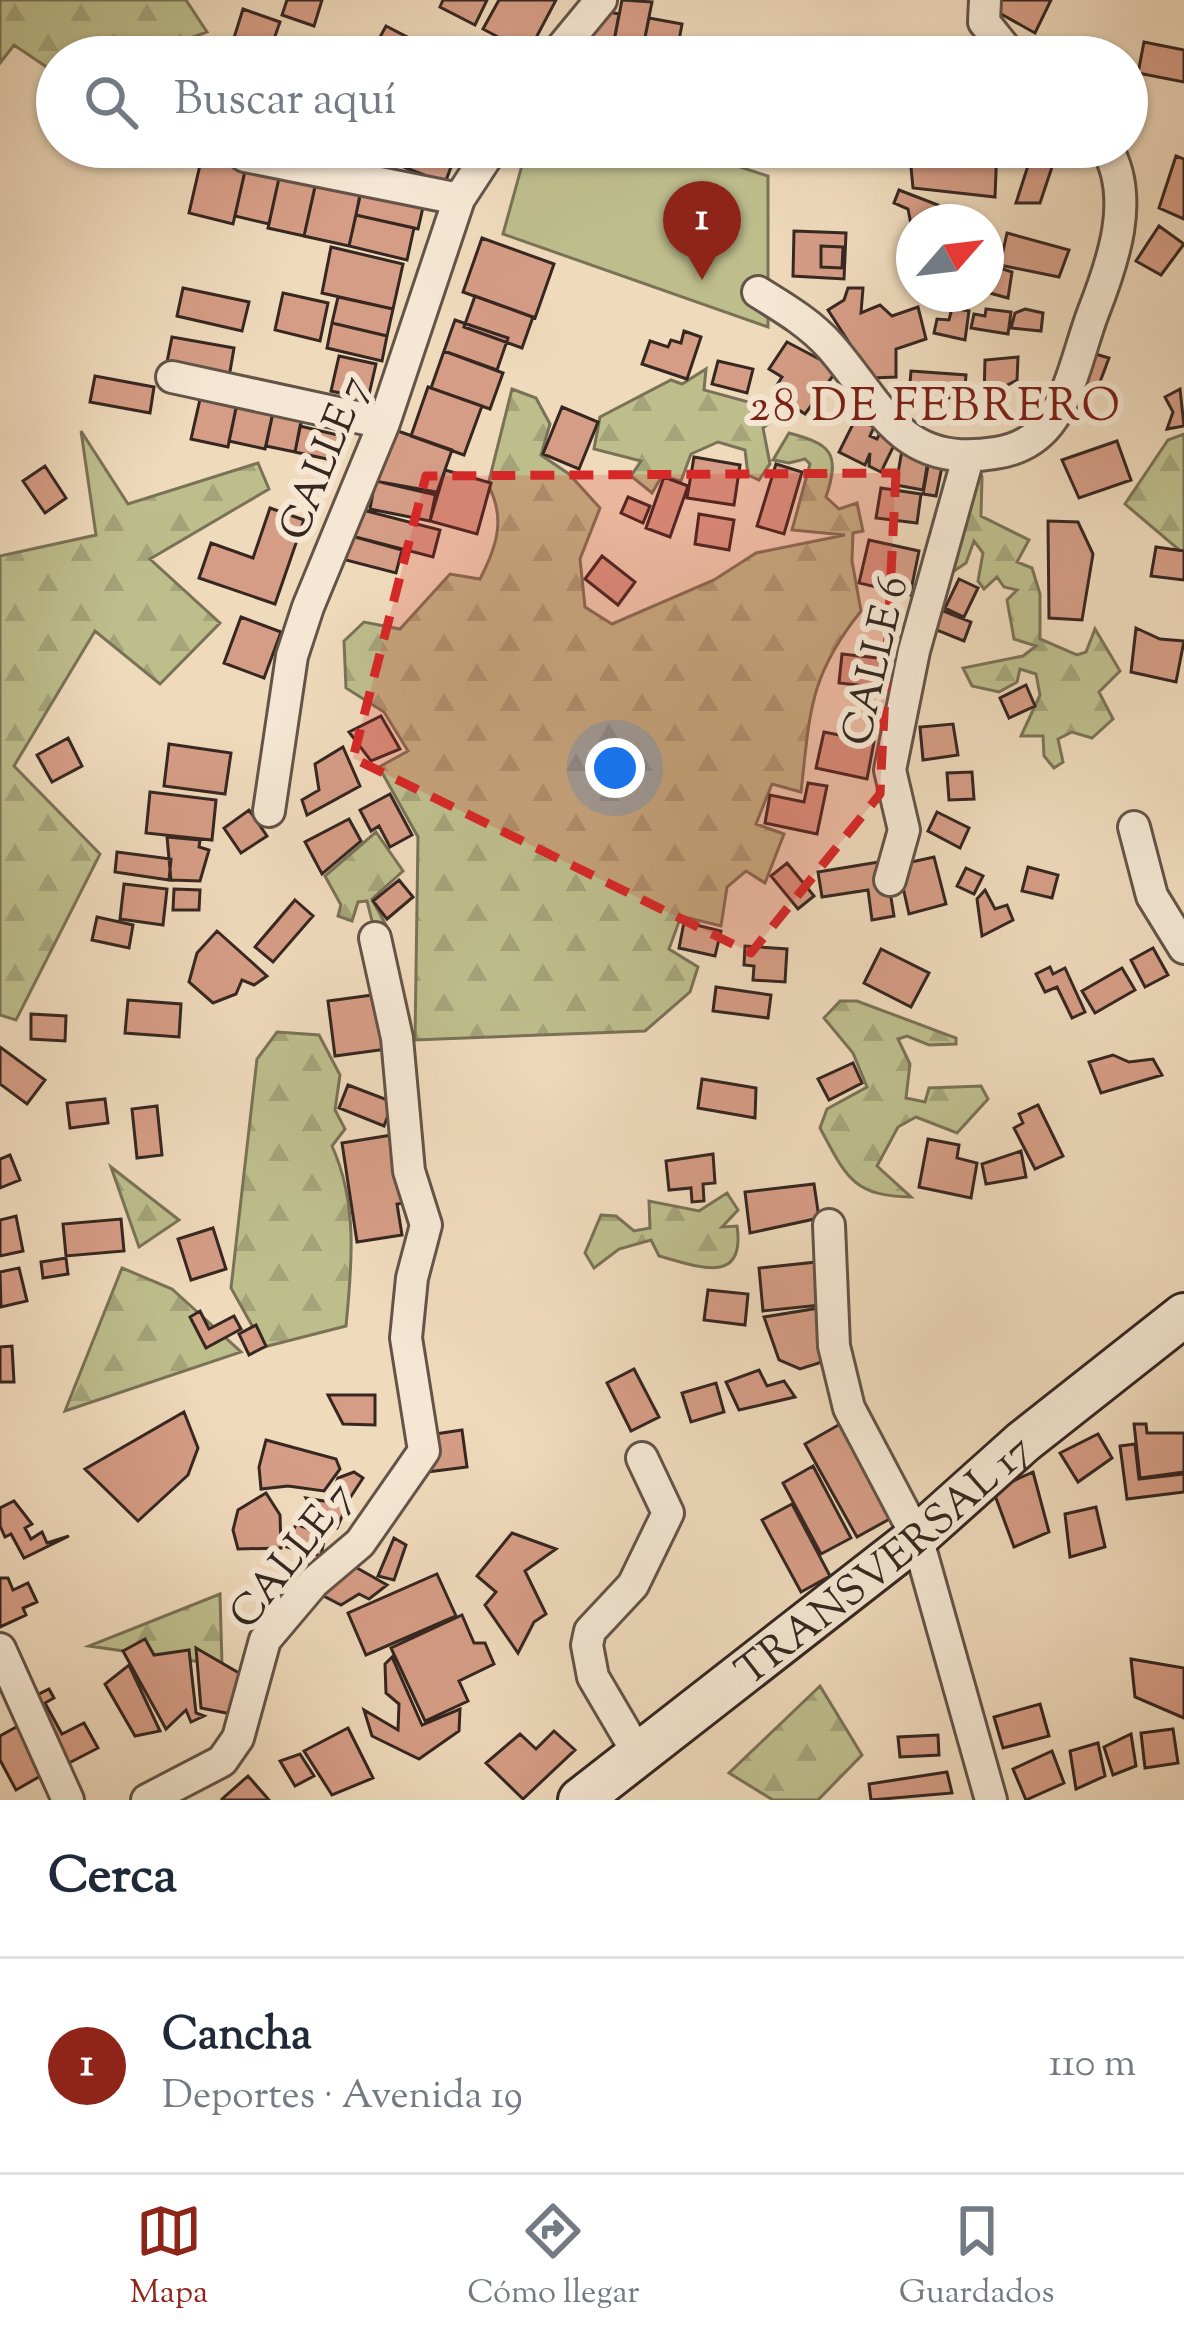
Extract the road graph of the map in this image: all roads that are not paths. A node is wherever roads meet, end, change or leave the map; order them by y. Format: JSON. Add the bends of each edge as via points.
{"nodes":[{"id":1,"x":601,"y":0,"type":"edge"},
{"id":2,"x":985,"y":0,"type":"edge"},
{"id":3,"x":571,"y":36,"type":"edge"},
{"id":4,"x":995,"y":36,"type":"edge"},
{"id":5,"x":305,"y":168,"type":"edge"},
{"id":6,"x":479,"y":168,"type":"edge"},
{"id":7,"x":1118,"y":168,"type":"edge"},
{"id":8,"x":459,"y":199,"type":"junction"},
{"id":9,"x":758,"y":292,"type":"dead end"},
{"id":10,"x":172,"y":376,"type":"dead end"},
{"id":11,"x":384,"y":423,"type":"junction"},
{"id":12,"x":968,"y":458,"type":"junction"},
{"id":13,"x":269,"y":811,"type":"dead end"},
{"id":14,"x":1134,"y":827,"type":"dead end"},
{"id":15,"x":890,"y":880,"type":"dead end"},
{"id":16,"x":375,"y":938,"type":"dead end"},
{"id":17,"x":1184,"y":948,"type":"edge"},
{"id":18,"x":829,"y":1225,"type":"dead end"},
{"id":19,"x":1184,"y":1315,"type":"edge"},
{"id":20,"x":642,"y":1458,"type":"dead end"},
{"id":21,"x":916,"y":1537,"type":"junction"},
{"id":22,"x":0,"y":1649,"type":"edge"},
{"id":23,"x":626,"y":1775,"type":"edge"},
{"id":24,"x":68,"y":1800,"type":"edge"},
{"id":25,"x":147,"y":1800,"type":"edge"},
{"id":26,"x":580,"y":1800,"type":"edge"},
{"id":27,"x":991,"y":1800,"type":"edge"}],
"edges":[{"from":1,"to":3,"type":"street"},
{"from":2,"to":4,"type":"street","via":[[984,22]]},
{"from":5,"to":8,"type":"street"},
{"from":6,"to":8,"type":"street","name":"CALLE 7"},
{"from":7,"to":12,"type":"street","via":[[1121,219],[1052,419],[1012,450]]},
{"from":8,"to":11,"type":"street","name":"CALLE 7"},
{"from":9,"to":12,"type":"street","via":[[830,346],[898,431]]},
{"from":10,"to":11,"type":"street"},
{"from":11,"to":13,"type":"street","name":"CALLE 7","via":[[292,656]]},
{"from":12,"to":15,"type":"street","name":"CALLE 6","via":[[890,770],[904,830]]},
{"from":14,"to":17,"type":"street","via":[[1151,896]]},
{"from":16,"to":25,"type":"street","name":"CALLE 7","via":[[402,1074],[409,1171],[426,1226],[406,1338],[426,1443],[360,1543],[265,1640],[238,1738],[222,1761]]},
{"from":18,"to":21,"type":"street","via":[[834,1346],[849,1408]]},
{"from":19,"to":21,"type":"main road","name":"TRANSVERSAL 17"},
{"from":20,"to":23,"type":"street","via":[[668,1513],[633,1585],[590,1631],[587,1646]]},
{"from":21,"to":23,"type":"main road","name":"TRANSVERSAL 17"},
{"from":21,"to":27,"type":"street"},
{"from":22,"to":24,"type":"street"},
{"from":23,"to":26,"type":"main road","name":"TRANSVERSAL 17"}]}
